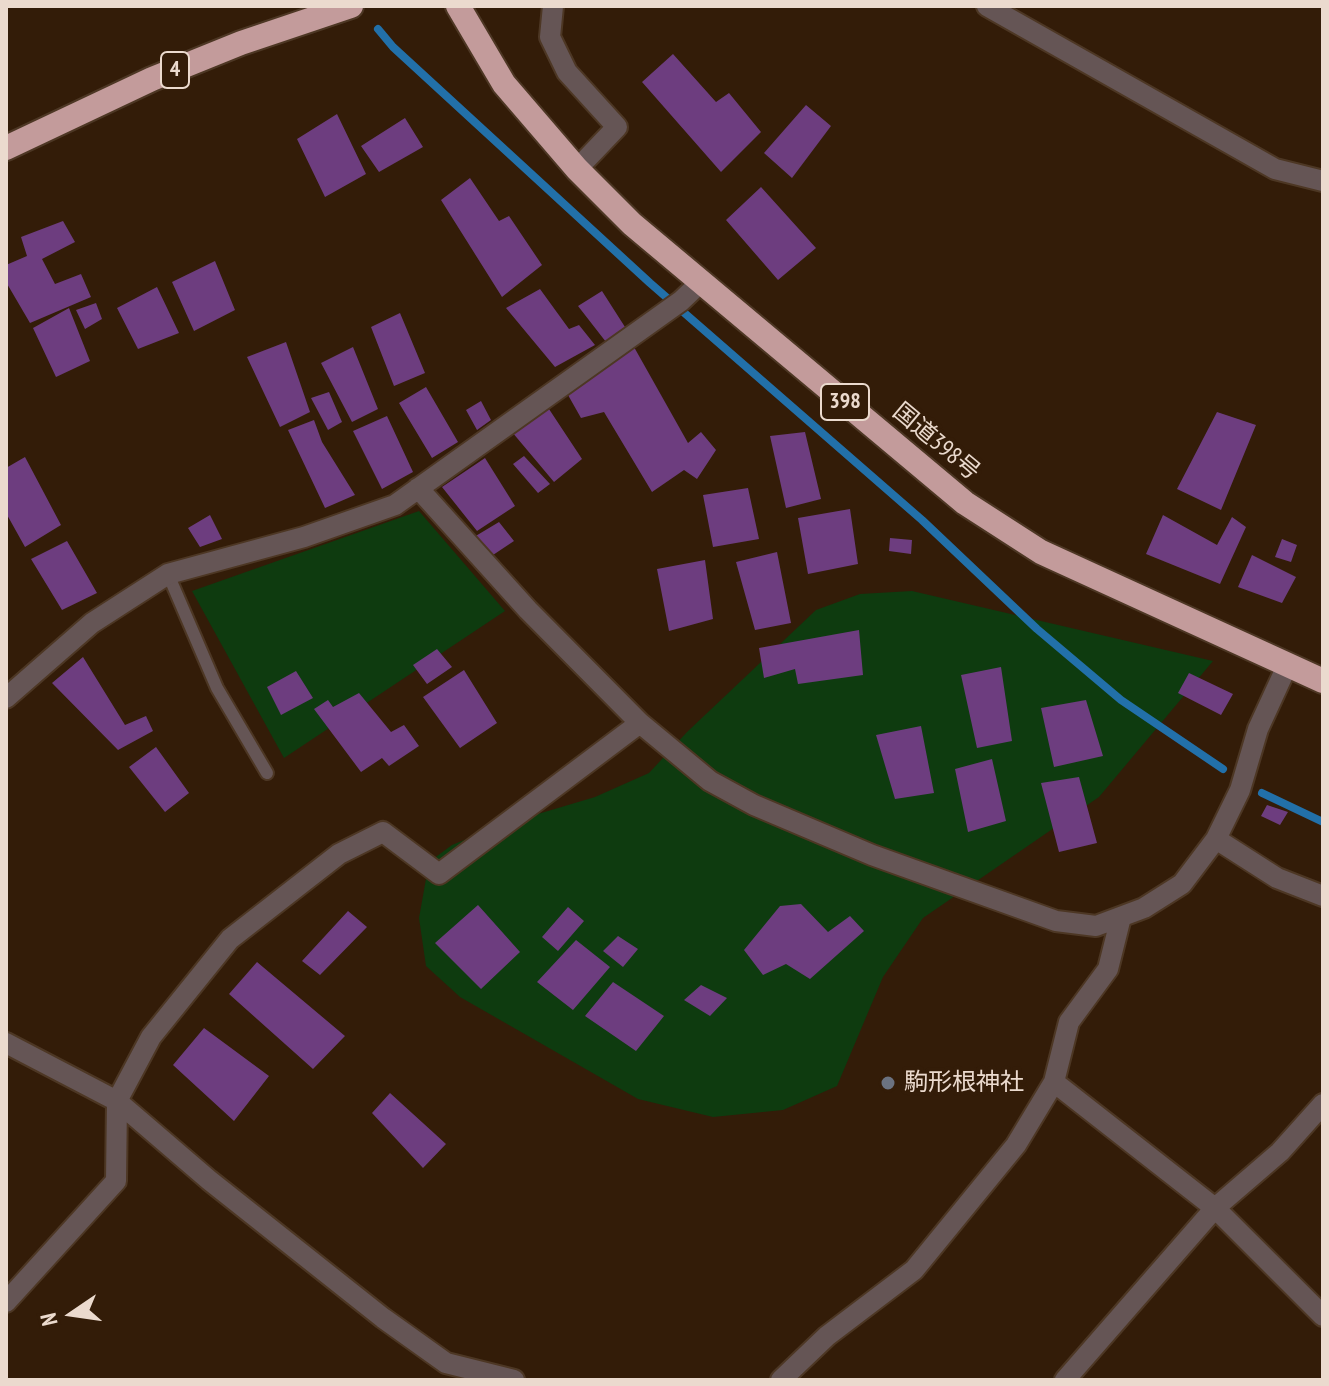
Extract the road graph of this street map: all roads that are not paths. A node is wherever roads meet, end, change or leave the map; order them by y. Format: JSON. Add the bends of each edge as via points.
{"nodes":[{"id":1,"x":351,"y":6,"type":"edge"},
{"id":2,"x":458,"y":6,"type":"edge"},
{"id":3,"x":553,"y":6,"type":"edge"},
{"id":4,"x":987,"y":6,"type":"edge"},
{"id":5,"x":6,"y":148,"type":"edge"},
{"id":6,"x":577,"y":169,"type":"junction"},
{"id":7,"x":1323,"y":181,"type":"edge"},
{"id":8,"x":701,"y":282,"type":"junction"},
{"id":9,"x":418,"y":488,"type":"junction"},
{"id":10,"x":168,"y":574,"type":"junction"},
{"id":11,"x":1287,"y":666,"type":"junction"},
{"id":12,"x":1323,"y":681,"type":"edge"},
{"id":13,"x":6,"y":698,"type":"edge"},
{"id":14,"x":640,"y":723,"type":"junction"},
{"id":15,"x":267,"y":773,"type":"dead end"},
{"id":16,"x":1216,"y":839,"type":"junction"},
{"id":17,"x":1323,"y":896,"type":"edge"},
{"id":18,"x":1121,"y":917,"type":"junction"},
{"id":19,"x":6,"y":1043,"type":"edge"},
{"id":20,"x":1054,"y":1082,"type":"junction"},
{"id":21,"x":117,"y":1101,"type":"junction"},
{"id":22,"x":1323,"y":1104,"type":"edge"},
{"id":23,"x":1215,"y":1208,"type":"junction"},
{"id":24,"x":6,"y":1302,"type":"edge"},
{"id":25,"x":1323,"y":1316,"type":"edge"},
{"id":26,"x":514,"y":1380,"type":"edge"},
{"id":27,"x":781,"y":1380,"type":"edge"},
{"id":28,"x":1065,"y":1380,"type":"edge"}],
"edges":[{"from":1,"to":5,"type":"highway","number":"4","via":[[152,79]]},
{"from":2,"to":6,"type":"highway","name":"国道398号","number":"398","via":[[504,84]]},
{"from":3,"to":6,"type":"street","via":[[550,37],[567,72],[617,127]]},
{"from":4,"to":7,"type":"street","via":[[1275,169]]},
{"from":6,"to":8,"type":"highway","name":"国道398号","number":"398"},
{"from":8,"to":9,"type":"street"},
{"from":8,"to":11,"type":"highway","name":"国道398号","number":"398","via":[[965,503],[1041,552]]},
{"from":9,"to":10,"type":"street","via":[[395,505],[304,537]]},
{"from":9,"to":14,"type":"street"},
{"from":10,"to":13,"type":"street","via":[[92,623]]},
{"from":10,"to":15,"type":"lane","via":[[217,688]]},
{"from":11,"to":12,"type":"highway","name":"国道398号","number":"398"},
{"from":11,"to":16,"type":"street"},
{"from":14,"to":18,"type":"street","via":[[710,781],[872,855],[1056,921],[1096,926]]},
{"from":14,"to":21,"type":"street","via":[[439,874],[383,832],[339,854],[230,939],[151,1037]]},
{"from":16,"to":17,"type":"street","via":[[1277,878]]},
{"from":16,"to":18,"type":"street","via":[[1182,884]]},
{"from":18,"to":20,"type":"street","via":[[1108,969],[1069,1022]]},
{"from":19,"to":21,"type":"street"},
{"from":20,"to":23,"type":"street"},
{"from":20,"to":27,"type":"street","via":[[1016,1145],[914,1270],[827,1336]]},
{"from":21,"to":24,"type":"street","via":[[116,1181]]},
{"from":21,"to":26,"type":"street","via":[[209,1180],[446,1363]]},
{"from":22,"to":23,"type":"street","via":[[1280,1152]]},
{"from":23,"to":25,"type":"street"},
{"from":23,"to":28,"type":"street"}]}
